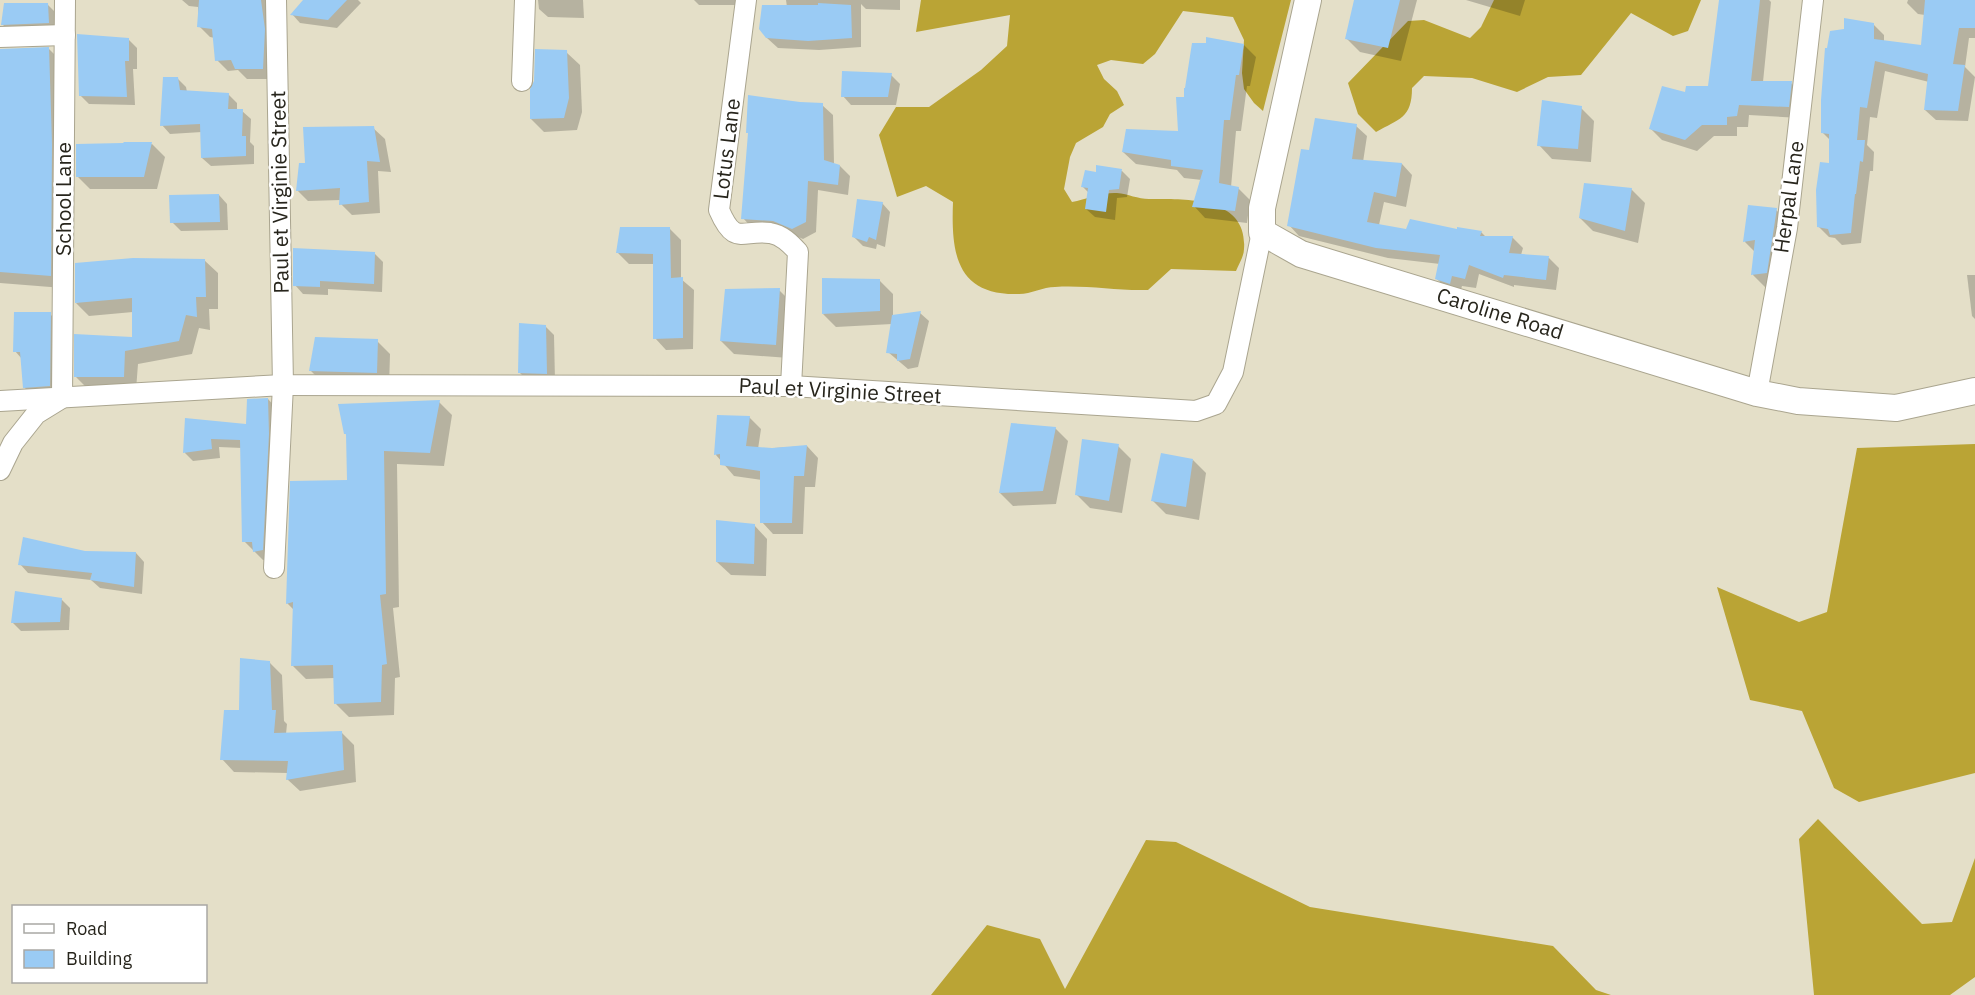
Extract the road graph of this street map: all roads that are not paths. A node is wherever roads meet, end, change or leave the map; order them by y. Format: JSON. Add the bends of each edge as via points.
{"nodes":[{"id":1,"x":65,"y":0,"type":"edge"},
{"id":2,"x":276,"y":0,"type":"edge"},
{"id":3,"x":525,"y":0,"type":"edge"},
{"id":4,"x":746,"y":0,"type":"edge"},
{"id":5,"x":1308,"y":0,"type":"edge"},
{"id":6,"x":1813,"y":0,"type":"edge"},
{"id":7,"x":65,"y":35,"type":"junction"},
{"id":8,"x":0,"y":38,"type":"edge"},
{"id":9,"x":522,"y":81,"type":"dead end"},
{"id":10,"x":1262,"y":232,"type":"junction"},
{"id":11,"x":283,"y":385,"type":"junction"},
{"id":12,"x":791,"y":386,"type":"junction"},
{"id":13,"x":1975,"y":391,"type":"edge"},
{"id":14,"x":1757,"y":393,"type":"junction"},
{"id":15,"x":62,"y":398,"type":"junction"},
{"id":16,"x":0,"y":400,"type":"edge"},
{"id":17,"x":0,"y":470,"type":"edge"},
{"id":18,"x":274,"y":568,"type":"dead end"}],
"edges":[{"from":1,"to":7,"type":"street","name":"School Lane"},
{"from":2,"to":11,"type":"street","name":"Paul et Virginie Street"},
{"from":3,"to":9,"type":"street"},
{"from":4,"to":12,"type":"street","name":"Lotus Lane","via":[[719,210],[725,225],[740,235],[770,233],[788,240],[798,252]]},
{"from":5,"to":10,"type":"main road","via":[[1262,208]]},
{"from":6,"to":14,"type":"street","name":"Herpal Lane","via":[[1787,228]]},
{"from":7,"to":8,"type":"street"},
{"from":7,"to":15,"type":"street","name":"School Lane"},
{"from":10,"to":12,"type":"street","name":"Paul et Virginie Street","via":[[1233,372],[1216,404],[1196,411]]},
{"from":10,"to":14,"type":"main road","name":"Caroline Road","via":[[1301,254]]},
{"from":11,"to":12,"type":"street","name":"Paul et Virginie Street"},
{"from":11,"to":15,"type":"street","name":"Paul et Virginie Street"},
{"from":11,"to":18,"type":"street"},
{"from":13,"to":14,"type":"main road","name":"Caroline Road","via":[[1896,408],[1798,401]]},
{"from":15,"to":16,"type":"street","name":"Paul et Virginie Street"},
{"from":15,"to":17,"type":"street","via":[[36,414]]}]}
